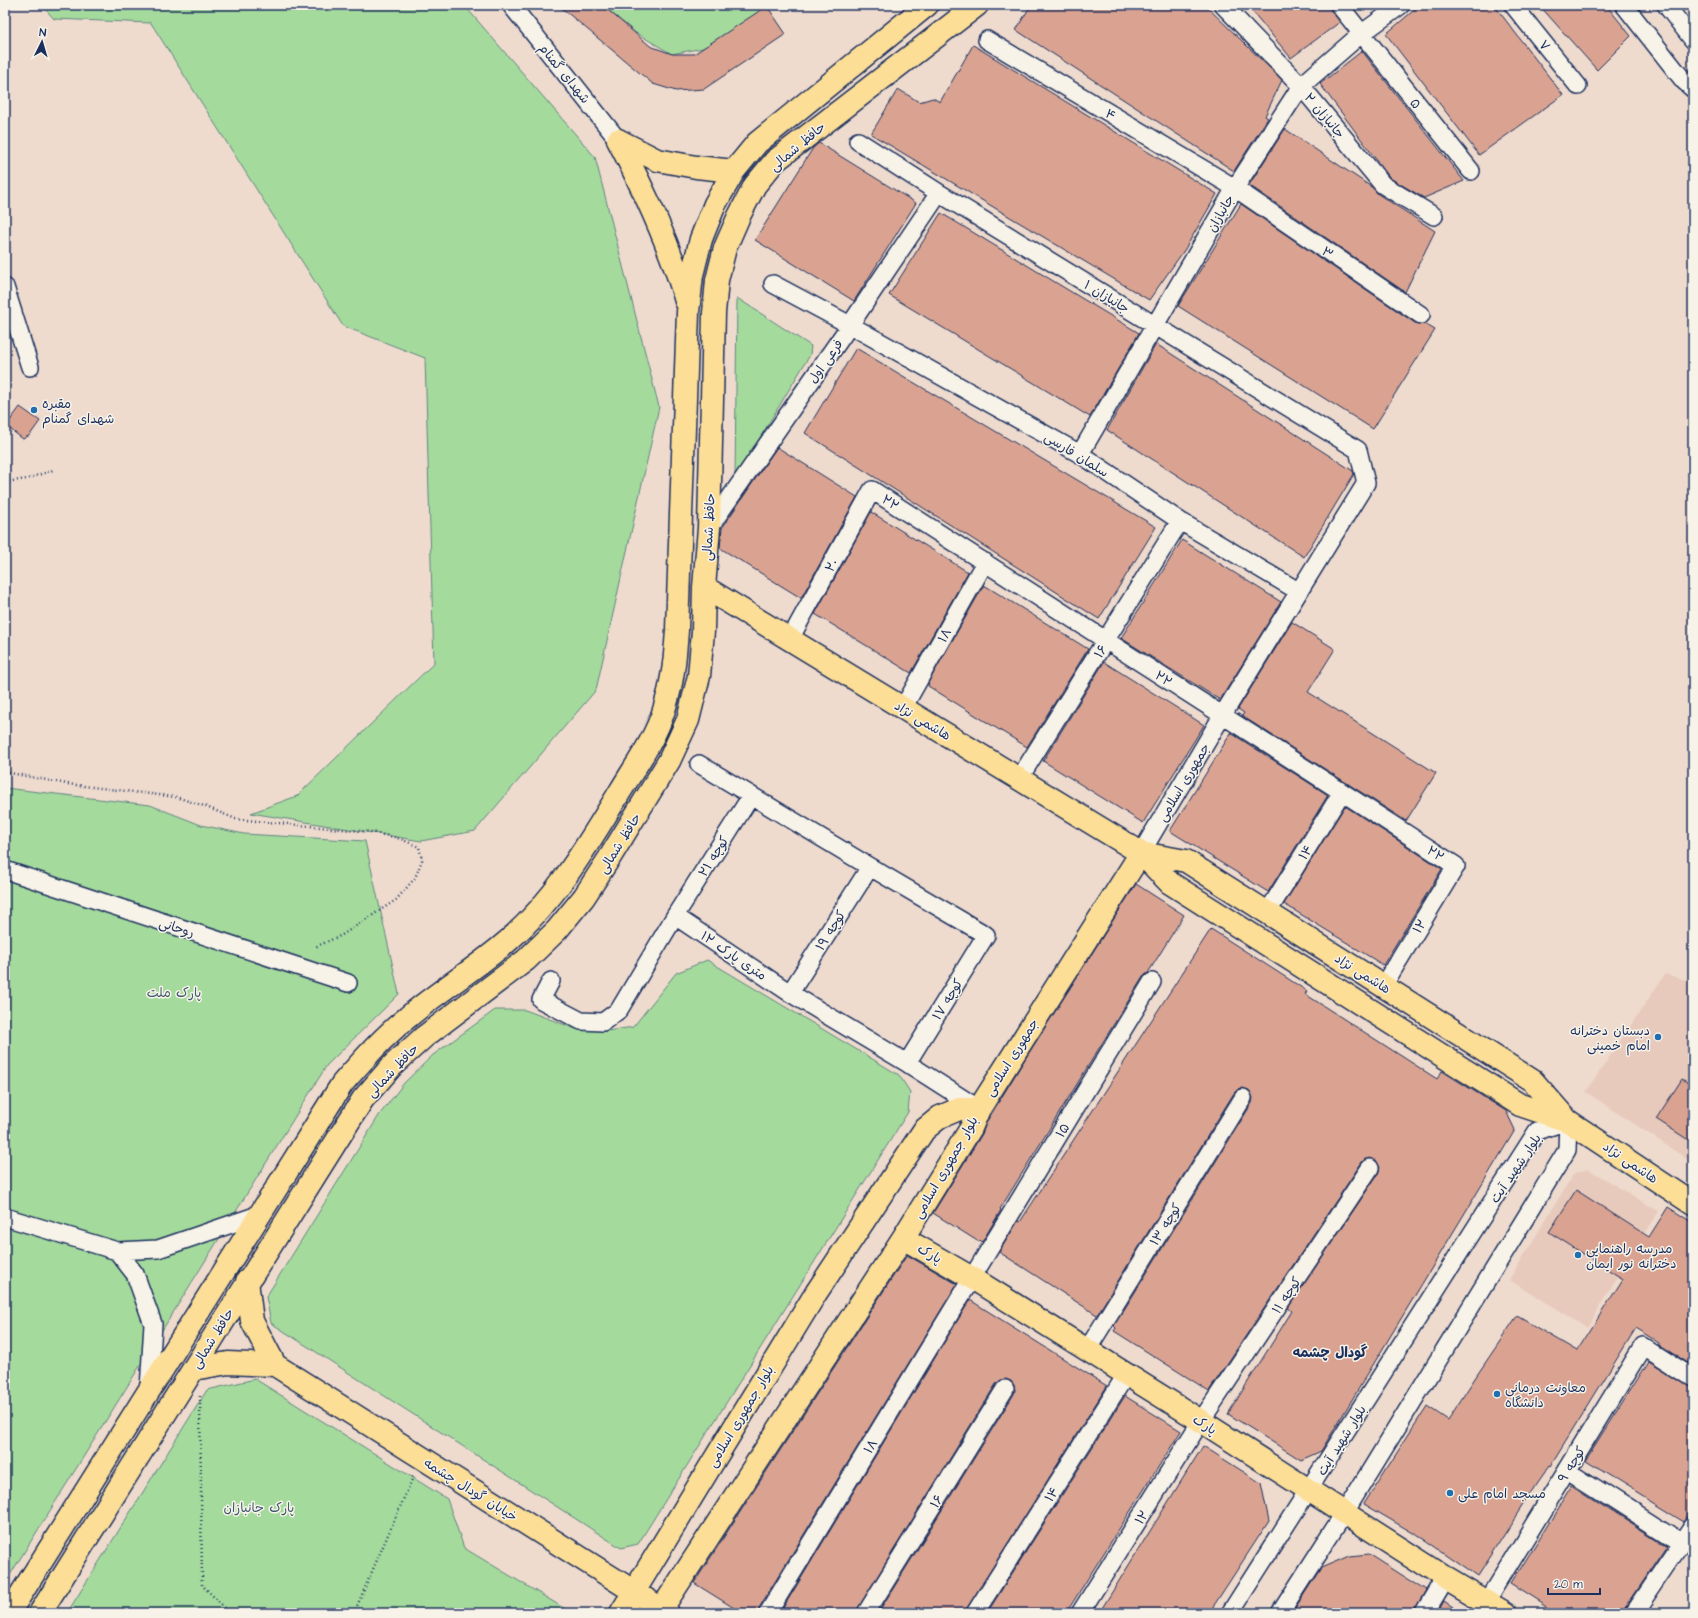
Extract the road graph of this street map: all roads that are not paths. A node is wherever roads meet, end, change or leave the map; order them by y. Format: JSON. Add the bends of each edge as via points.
{"nodes":[{"id":1,"x":511,"y":5,"type":"edge"},
{"id":2,"x":977,"y":5,"type":"edge"},
{"id":3,"x":1223,"y":5,"type":"edge"},
{"id":4,"x":1339,"y":5,"type":"edge"},
{"id":5,"x":1401,"y":5,"type":"edge"},
{"id":6,"x":1512,"y":5,"type":"edge"},
{"id":7,"x":1624,"y":5,"type":"edge"},
{"id":8,"x":1666,"y":5,"type":"edge"},
{"id":9,"x":923,"y":6,"type":"edge"},
{"id":10,"x":1361,"y":34,"type":"junction"},
{"id":11,"x":987,"y":40,"type":"dead end"},
{"id":12,"x":1693,"y":40,"type":"edge"},
{"id":13,"x":1301,"y":86,"type":"junction"},
{"id":14,"x":1578,"y":86,"type":"dead end"},
{"id":15,"x":1693,"y":89,"type":"edge"},
{"id":16,"x":618,"y":140,"type":"junction"},
{"id":17,"x":858,"y":141,"type":"dead end"},
{"id":18,"x":734,"y":171,"type":"junction"},
{"id":19,"x":1471,"y":171,"type":"dead end"},
{"id":20,"x":1235,"y":188,"type":"junction"},
{"id":21,"x":939,"y":193,"type":"junction"},
{"id":22,"x":1434,"y":216,"type":"dead end"},
{"id":23,"x":773,"y":284,"type":"dead end"},
{"id":24,"x":5,"y":287,"type":"edge"},
{"id":25,"x":688,"y":312,"type":"junction"},
{"id":26,"x":1421,"y":315,"type":"dead end"},
{"id":27,"x":850,"y":325,"type":"junction"},
{"id":28,"x":1154,"y":325,"type":"junction"},
{"id":29,"x":30,"y":367,"type":"dead end"},
{"id":30,"x":1358,"y":450,"type":"joint"},
{"id":31,"x":1080,"y":454,"type":"junction"},
{"id":32,"x":872,"y":490,"type":"joint"},
{"id":33,"x":1180,"y":521,"type":"junction"},
{"id":34,"x":709,"y":528,"type":"junction"},
{"id":35,"x":985,"y":562,"type":"junction"},
{"id":36,"x":704,"y":587,"type":"junction"},
{"id":37,"x":1298,"y":591,"type":"junction"},
{"id":38,"x":790,"y":639,"type":"junction"},
{"id":39,"x":1106,"y":641,"type":"junction"},
{"id":40,"x":903,"y":708,"type":"junction"},
{"id":41,"x":1222,"y":716,"type":"junction"},
{"id":42,"x":699,"y":764,"type":"dead end"},
{"id":43,"x":1019,"y":779,"type":"junction"},
{"id":44,"x":1342,"y":792,"type":"junction"},
{"id":45,"x":751,"y":796,"type":"junction"},
{"id":46,"x":1141,"y":853,"type":"junction"},
{"id":47,"x":1456,"y":866,"type":"joint"},
{"id":48,"x":870,"y":867,"type":"junction"},
{"id":49,"x":5,"y":870,"type":"edge"},
{"id":50,"x":1267,"y":913,"type":"junction"},
{"id":51,"x":675,"y":916,"type":"junction"},
{"id":52,"x":552,"y":981,"type":"dead end"},
{"id":53,"x":1152,"y":982,"type":"dead end"},
{"id":54,"x":348,"y":983,"type":"dead end"},
{"id":55,"x":1383,"y":986,"type":"junction"},
{"id":56,"x":790,"y":992,"type":"junction"},
{"id":57,"x":907,"y":1063,"type":"junction"},
{"id":58,"x":1243,"y":1098,"type":"dead end"},
{"id":59,"x":979,"y":1109,"type":"junction"},
{"id":60,"x":1568,"y":1121,"type":"junction"},
{"id":61,"x":1370,"y":1168,"type":"dead end"},
{"id":62,"x":1693,"y":1204,"type":"edge"},
{"id":63,"x":258,"y":1215,"type":"junction"},
{"id":64,"x":5,"y":1217,"type":"edge"},
{"id":65,"x":903,"y":1238,"type":"junction"},
{"id":66,"x":117,"y":1251,"type":"junction"},
{"id":67,"x":972,"y":1278,"type":"junction"},
{"id":68,"x":247,"y":1281,"type":"junction"},
{"id":69,"x":1087,"y":1350,"type":"junction"},
{"id":70,"x":275,"y":1365,"type":"junction"},
{"id":71,"x":196,"y":1368,"type":"junction"},
{"id":72,"x":1126,"y":1375,"type":"junction"},
{"id":73,"x":1693,"y":1378,"type":"edge"},
{"id":74,"x":149,"y":1389,"type":"junction"},
{"id":75,"x":1005,"y":1389,"type":"dead end"},
{"id":76,"x":1201,"y":1421,"type":"junction"},
{"id":77,"x":1567,"y":1470,"type":"junction"},
{"id":78,"x":1309,"y":1490,"type":"junction"},
{"id":79,"x":1345,"y":1512,"type":"junction"},
{"id":80,"x":1693,"y":1526,"type":"edge"},
{"id":81,"x":1681,"y":1543,"type":"junction"},
{"id":82,"x":1446,"y":1578,"type":"junction"},
{"id":83,"x":634,"y":1591,"type":"junction"},
{"id":84,"x":1486,"y":1601,"type":"junction"},
{"id":85,"x":663,"y":1612,"type":"edge"},
{"id":86,"x":9,"y":1613,"type":"edge"},
{"id":87,"x":40,"y":1613,"type":"edge"},
{"id":88,"x":621,"y":1613,"type":"edge"},
{"id":89,"x":768,"y":1613,"type":"edge"},
{"id":90,"x":866,"y":1613,"type":"edge"},
{"id":91,"x":975,"y":1613,"type":"edge"},
{"id":92,"x":1080,"y":1613,"type":"edge"},
{"id":93,"x":1230,"y":1613,"type":"edge"},
{"id":94,"x":1280,"y":1613,"type":"edge"},
{"id":95,"x":1425,"y":1613,"type":"edge"},
{"id":96,"x":1505,"y":1613,"type":"edge"},
{"id":97,"x":1634,"y":1613,"type":"edge"}],
"edges":[{"from":1,"to":16,"type":"street","name":"شهدای گمنام"},
{"from":2,"to":34,"type":"main road","name":"حافظ شمالی","via":[[775,161],[755,185],[739,216],[725,248],[717,280]]},
{"from":3,"to":13,"type":"street","name":"جانبازان ۲"},
{"from":4,"to":10,"type":"street","name":"۵"},
{"from":5,"to":10,"type":"street","name":"جانبازان"},
{"from":6,"to":14,"type":"street","name":"۷"},
{"from":7,"to":15,"type":"street"},
{"from":8,"to":12,"type":"street"},
{"from":9,"to":18,"type":"main road","name":"حافظ شمالی","via":[[757,143]]},
{"from":10,"to":13,"type":"street","name":"جانبازان"},
{"from":10,"to":19,"type":"street","name":"۵"},
{"from":11,"to":20,"type":"street","name":"۴"},
{"from":13,"to":20,"type":"street","name":"جانبازان"},
{"from":13,"to":22,"type":"street","name":"جانبازان ۲","via":[[1383,185]]},
{"from":16,"to":18,"type":"main road","via":[[657,160]]},
{"from":16,"to":25,"type":"main road","via":[[658,222],[680,281]]},
{"from":17,"to":21,"type":"street","name":"جانبازان ۱"},
{"from":18,"to":25,"type":"main road","name":"حافظ شمالی","via":[[701,239],[692,275]]},
{"from":20,"to":26,"type":"street","name":"۳"},
{"from":20,"to":28,"type":"street","name":"جانبازان"},
{"from":21,"to":27,"type":"street","name":"فرعی اول"},
{"from":21,"to":28,"type":"street","name":"جانبازان ۱"},
{"from":23,"to":27,"type":"street","name":"سلمان فارسی"},
{"from":24,"to":29,"type":"street"},
{"from":25,"to":63,"type":"main road","name":"حافظ شمالی","via":[[674,672],[663,712],[646,749],[589,844],[538,913],[509,940],[408,1017],[373,1048],[342,1084]]},
{"from":27,"to":31,"type":"street","name":"سلمان فارسی"},
{"from":27,"to":34,"type":"street","name":"فرعی اول"},
{"from":28,"to":30,"type":"street","name":"جانبازان ۱"},
{"from":28,"to":31,"type":"street","name":"جانبازان"},
{"from":30,"to":37,"type":"street","name":"جمهوری اسلامی","via":[[1366,483]]},
{"from":31,"to":33,"type":"street","name":"سلمان فارسی"},
{"from":32,"to":35,"type":"street","name":"۲۲"},
{"from":32,"to":38,"type":"street","name":"۲۰"},
{"from":33,"to":37,"type":"street","name":"سلمان فارسی"},
{"from":33,"to":39,"type":"street","name":"۱۶"},
{"from":34,"to":36,"type":"main road","name":"حافظ شمالی"},
{"from":35,"to":39,"type":"street","name":"۲۲"},
{"from":35,"to":40,"type":"street","name":"۱۸"},
{"from":36,"to":38,"type":"main road","name":"هاشمی نژاد"},
{"from":36,"to":68,"type":"main road","name":"حافظ شمالی","via":[[699,676],[688,720],[669,761],[584,897],[557,930],[526,960],[424,1037],[392,1066],[362,1099]]},
{"from":37,"to":41,"type":"street","name":"جمهوری اسلامی"},
{"from":38,"to":40,"type":"main road","name":"هاشمی نژاد"},
{"from":39,"to":41,"type":"street","name":"۲۲"},
{"from":39,"to":43,"type":"street","name":"۱۶"},
{"from":40,"to":43,"type":"main road","name":"هاشمی نژاد"},
{"from":41,"to":44,"type":"street","name":"۲۲"},
{"from":41,"to":46,"type":"street","name":"جمهوری اسلامی"},
{"from":42,"to":45,"type":"street"},
{"from":43,"to":46,"type":"main road","name":"هاشمی نژاد"},
{"from":44,"to":47,"type":"street","name":"۲۲"},
{"from":44,"to":50,"type":"street","name":"۱۴"},
{"from":45,"to":48,"type":"street"},
{"from":45,"to":51,"type":"street","name":"کوچه ۲۱"},
{"from":46,"to":50,"type":"main road","name":"هاشمی نژاد","via":[[1186,861]]},
{"from":46,"to":59,"type":"main road","name":"جمهوری اسلامی"},
{"from":46,"to":60,"type":"main road","name":"هاشمی نژاد","via":[[1170,883],[1520,1105]]},
{"from":47,"to":55,"type":"street","name":"۱۲"},
{"from":48,"to":56,"type":"street","name":"کوچه ۱۹"},
{"from":48,"to":57,"type":"street","name":"کوچه ۱۷","via":[[986,935]]},
{"from":49,"to":54,"type":"street","name":"روحانی"},
{"from":50,"to":55,"type":"main road","name":"هاشمی نژاد"},
{"from":51,"to":52,"type":"street","via":[[619,1010],[603,1022],[581,1021],[541,1000]]},
{"from":51,"to":56,"type":"street","name":"۱۲ متری پارک"},
{"from":53,"to":67,"type":"street","name":"۱۵"},
{"from":55,"to":60,"type":"main road","name":"هاشمی نژاد","via":[[1533,1081]]},
{"from":56,"to":57,"type":"street","name":"۱۲ متری پارک"},
{"from":57,"to":59,"type":"street","name":"۱۲ متری پارک"},
{"from":58,"to":69,"type":"street","name":"کوچه ۱۳"},
{"from":59,"to":65,"type":"main road","name":"بلوار جمهوری اسلامی","via":[[960,1147]]},
{"from":59,"to":83,"type":"main road","name":"بلوار جمهوری اسلامی","via":[[959,1109],[940,1117],[924,1130],[816,1293]]},
{"from":60,"to":62,"type":"main road","name":"هاشمی نژاد"},
{"from":60,"to":78,"type":"street","name":"بلوار شهید آیت","via":[[1537,1131]]},
{"from":60,"to":79,"type":"street","via":[[1567,1150]]},
{"from":61,"to":76,"type":"street","name":"کوچه ۱۱"},
{"from":63,"to":66,"type":"street","via":[[158,1249]]},
{"from":63,"to":74,"type":"main road","name":"حافظ شمالی"},
{"from":64,"to":66,"type":"street"},
{"from":65,"to":67,"type":"main road","name":"پارک"},
{"from":65,"to":85,"type":"main road","name":"بلوار جمهوری اسلامی"},
{"from":66,"to":74,"type":"street","via":[[135,1274],[153,1324]]},
{"from":67,"to":69,"type":"main road","name":"پارک"},
{"from":67,"to":89,"type":"street","name":"۱۸"},
{"from":68,"to":70,"type":"main road","via":[[252,1321]]},
{"from":68,"to":71,"type":"main road","name":"حافظ شمالی"},
{"from":69,"to":72,"type":"main road","name":"پارک"},
{"from":70,"to":71,"type":"main road","via":[[228,1363]]},
{"from":70,"to":83,"type":"main road","name":"خیابان گودال چشمه"},
{"from":71,"to":87,"type":"main road","name":"حافظ شمالی"},
{"from":72,"to":76,"type":"main road","name":"پارک"},
{"from":72,"to":91,"type":"street","name":"۱۴"},
{"from":73,"to":77,"type":"street","name":"کوچه ۹","via":[[1643,1346]]},
{"from":74,"to":86,"type":"main road","name":"حافظ شمالی"},
{"from":75,"to":90,"type":"street","name":"۱۶"},
{"from":76,"to":78,"type":"main road","name":"پارک"},
{"from":76,"to":92,"type":"street","name":"۱۲"},
{"from":77,"to":81,"type":"street"},
{"from":77,"to":84,"type":"street","name":"کوچه ۹"},
{"from":78,"to":79,"type":"main road","name":"پارک"},
{"from":78,"to":93,"type":"street","name":"بلوار شهید آیت"},
{"from":79,"to":82,"type":"main road","name":"پارک"},
{"from":79,"to":94,"type":"street"},
{"from":80,"to":81,"type":"street"},
{"from":81,"to":97,"type":"street"},
{"from":82,"to":84,"type":"main road","name":"پارک"},
{"from":82,"to":95,"type":"street"},
{"from":83,"to":85,"type":"main road","name":"خیابان گودال چشمه"},
{"from":83,"to":88,"type":"main road","name":"بلوار جمهوری اسلامی"},
{"from":84,"to":96,"type":"main road","name":"پارک"}]}
